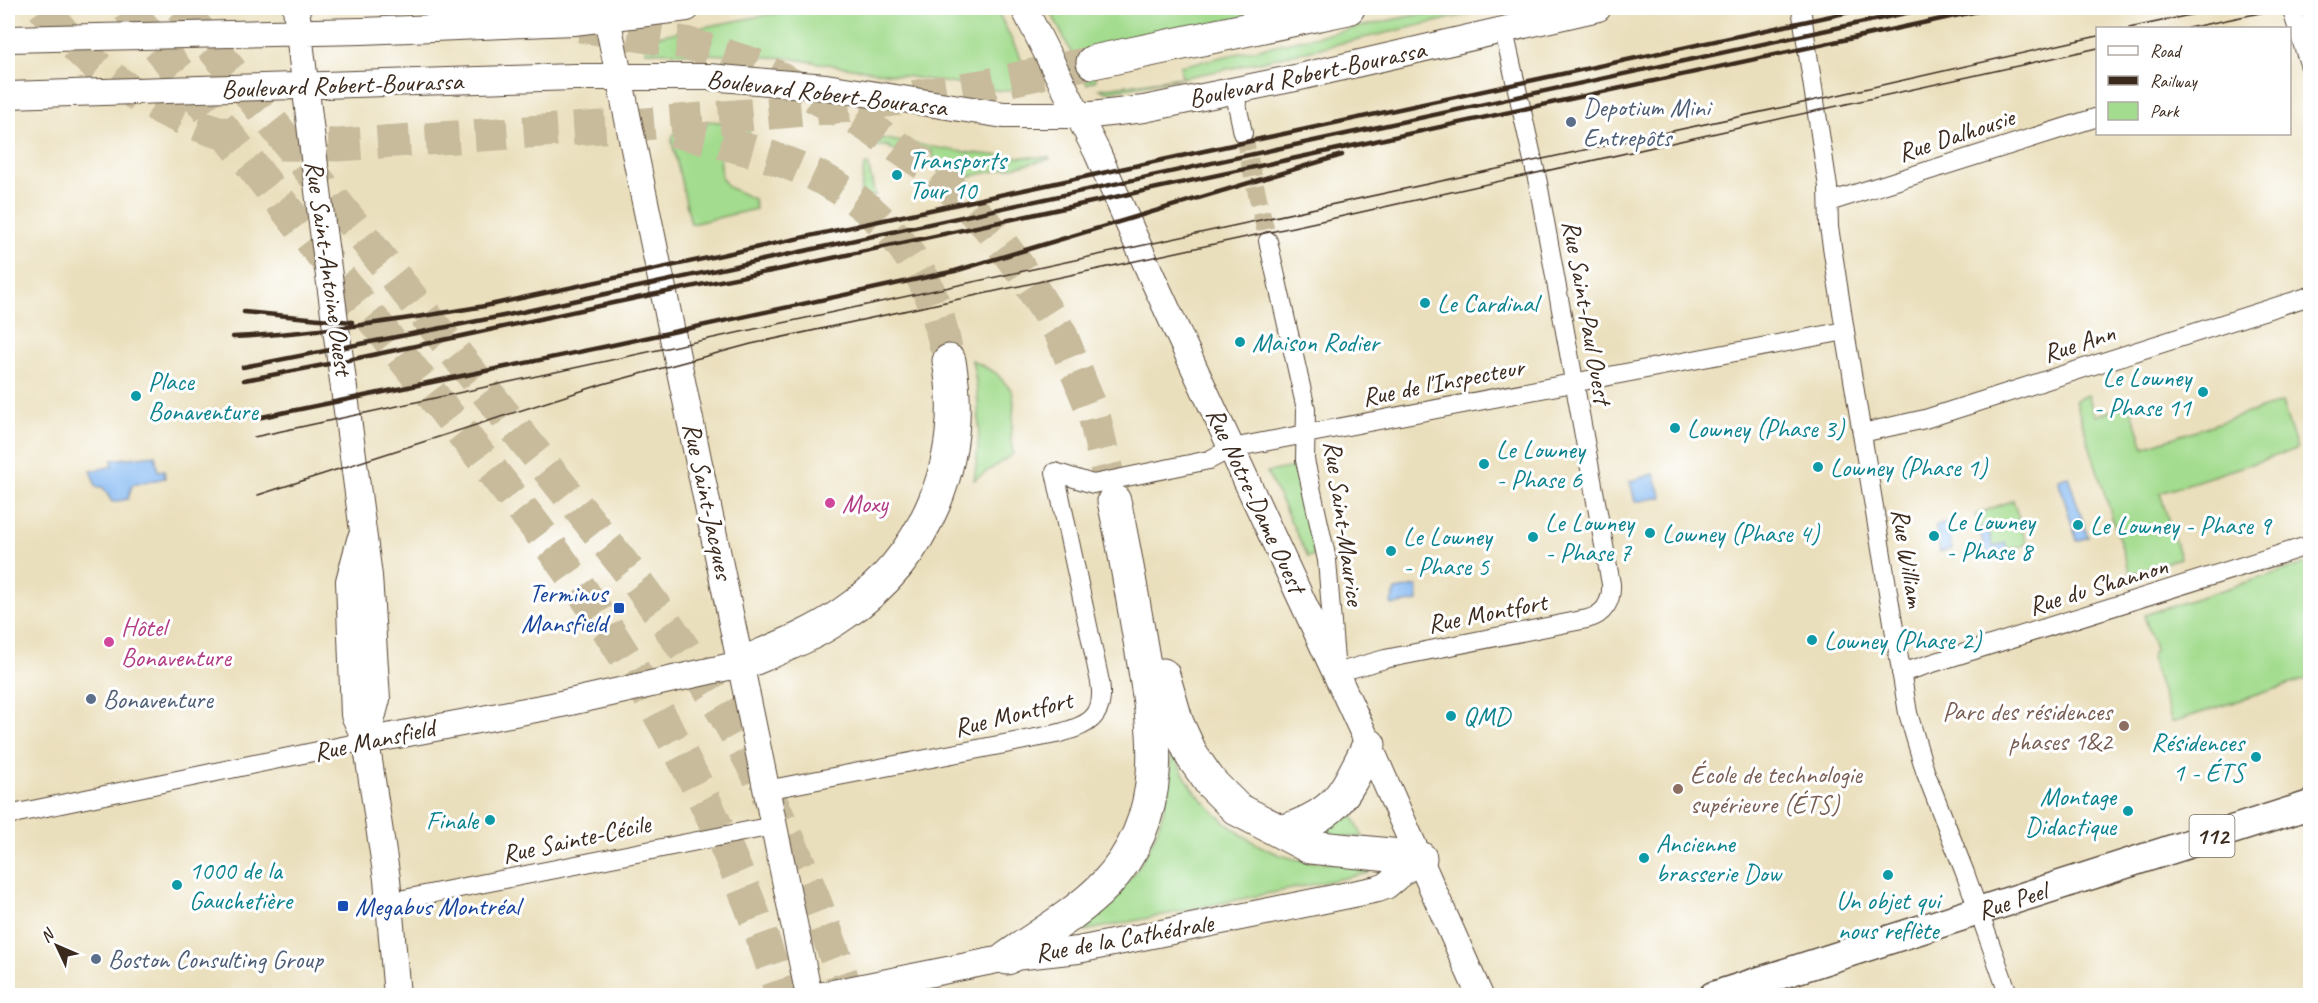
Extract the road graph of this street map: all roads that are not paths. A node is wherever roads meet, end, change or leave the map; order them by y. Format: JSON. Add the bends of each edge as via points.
{"nodes":[{"id":1,"x":296,"y":8,"type":"edge"},
{"id":2,"x":687,"y":8,"type":"edge"},
{"id":3,"x":1024,"y":8,"type":"edge"},
{"id":4,"x":1348,"y":8,"type":"edge"},
{"id":5,"x":1598,"y":8,"type":"edge"},
{"id":6,"x":1801,"y":8,"type":"edge"},
{"id":7,"x":2291,"y":8,"type":"edge"},
{"id":8,"x":606,"y":13,"type":"edge"},
{"id":9,"x":1504,"y":31,"type":"junction"},
{"id":10,"x":299,"y":33,"type":"junction"},
{"id":11,"x":8,"y":39,"type":"edge"},
{"id":12,"x":2304,"y":55,"type":"edge"},
{"id":13,"x":1093,"y":62,"type":"tunnel mouth"},
{"id":14,"x":620,"y":77,"type":"junction"},
{"id":15,"x":305,"y":86,"type":"junction"},
{"id":16,"x":1234,"y":90,"type":"junction"},
{"id":17,"x":8,"y":94,"type":"edge"},
{"id":18,"x":1078,"y":115,"type":"junction"},
{"id":19,"x":2096,"y":117,"type":"edge"},
{"id":20,"x":1243,"y":133,"type":"tunnel mouth"},
{"id":21,"x":1829,"y":202,"type":"junction"},
{"id":22,"x":1268,"y":241,"type":"tunnel mouth"},
{"id":23,"x":2310,"y":296,"type":"edge"},
{"id":24,"x":1845,"y":331,"type":"junction"},
{"id":25,"x":949,"y":361,"type":"tunnel mouth"},
{"id":26,"x":1574,"y":382,"type":"junction"},
{"id":27,"x":1862,"y":433,"type":"junction"},
{"id":28,"x":1305,"y":434,"type":"junction"},
{"id":29,"x":1232,"y":448,"type":"junction"},
{"id":30,"x":1055,"y":472,"type":"joint"},
{"id":31,"x":1114,"y":501,"type":"tunnel mouth"},
{"id":32,"x":1123,"y":539,"type":"junction"},
{"id":33,"x":2310,"y":545,"type":"edge"},
{"id":34,"x":1608,"y":604,"type":"joint"},
{"id":35,"x":741,"y":664,"type":"junction"},
{"id":36,"x":1336,"y":673,"type":"junction"},
{"id":37,"x":1901,"y":673,"type":"junction"},
{"id":38,"x":366,"y":741,"type":"junction"},
{"id":39,"x":1369,"y":746,"type":"junction"},
{"id":40,"x":766,"y":790,"type":"junction"},
{"id":41,"x":2310,"y":805,"type":"edge"},
{"id":42,"x":8,"y":815,"type":"edge"},
{"id":43,"x":773,"y":826,"type":"junction"},
{"id":44,"x":1282,"y":832,"type":"junction"},
{"id":45,"x":1420,"y":858,"type":"junction"},
{"id":46,"x":389,"y":902,"type":"junction"},
{"id":47,"x":1978,"y":912,"type":"junction"},
{"id":48,"x":1007,"y":958,"type":"junction"},
{"id":49,"x":397,"y":996,"type":"edge"},
{"id":50,"x":809,"y":996,"type":"edge"},
{"id":51,"x":818,"y":996,"type":"edge"},
{"id":52,"x":1480,"y":996,"type":"edge"},
{"id":53,"x":1713,"y":996,"type":"edge"},
{"id":54,"x":2009,"y":996,"type":"edge"}],
"edges":[{"from":1,"to":10,"type":"main road","name":"Rue Saint-Antoine Ouest"},
{"from":2,"to":8,"type":"main road","name":"Boulevard Robert-Bourassa"},
{"from":3,"to":18,"type":"main road","name":"Rue Notre-Dame Ouest"},
{"from":4,"to":13,"type":"highway"},
{"from":5,"to":9,"type":"main road","name":"Boulevard Robert-Bourassa"},
{"from":6,"to":21,"type":"street","name":"Rue William"},
{"from":7,"to":12,"type":"street"},
{"from":8,"to":10,"type":"main road","name":"Boulevard Robert-Bourassa"},
{"from":8,"to":14,"type":"main road","name":"Rue Saint-Jacques"},
{"from":9,"to":16,"type":"main road","name":"Boulevard Robert-Bourassa"},
{"from":9,"to":26,"type":"street","name":"Rue Saint-Paul Ouest","via":[[1538,183]]},
{"from":10,"to":11,"type":"main road","name":"Boulevard Robert-Bourassa"},
{"from":10,"to":15,"type":"main road","name":"Rue Saint-Antoine Ouest"},
{"from":14,"to":15,"type":"main road","name":"Boulevard Robert-Bourassa"},
{"from":14,"to":18,"type":"main road","name":"Boulevard Robert-Bourassa","via":[[762,80],[969,111]]},
{"from":14,"to":35,"type":"main road","name":"Rue Saint-Jacques"},
{"from":15,"to":17,"type":"main road","name":"Boulevard Robert-Bourassa"},
{"from":15,"to":38,"type":"main road","name":"Rue Saint-Antoine Ouest","via":[[369,576],[377,699]]},
{"from":16,"to":18,"type":"main road","name":"Boulevard Robert-Bourassa","via":[[1144,109]]},
{"from":16,"to":20,"type":"street"},
{"from":18,"to":29,"type":"main road","name":"Rue Notre-Dame Ouest"},
{"from":19,"to":21,"type":"street","name":"Rue Dalhousie"},
{"from":21,"to":24,"type":"street","name":"Rue William","via":[[1829,227]]},
{"from":22,"to":28,"type":"street","name":"Rue Saint-Maurice","via":[[1306,409]]},
{"from":23,"to":27,"type":"street","name":"Rue Ann","via":[[1925,419]]},
{"from":24,"to":26,"type":"street","name":"Rue de l'Inspecteur"},
{"from":24,"to":27,"type":"street","name":"Rue William"},
{"from":25,"to":35,"type":"highway","via":[[954,413],[950,454],[938,496],[912,545],[879,585],[849,610],[808,635]]},
{"from":26,"to":28,"type":"street","name":"Rue de l'Inspecteur"},
{"from":26,"to":34,"type":"street","name":"Rue Saint-Paul Ouest","via":[[1611,584]]},
{"from":27,"to":37,"type":"street","name":"Rue William"},
{"from":28,"to":29,"type":"street","name":"Rue de l'Inspecteur"},
{"from":28,"to":36,"type":"street","name":"Rue Saint-Maurice","via":[[1306,469],[1327,560]]},
{"from":29,"to":30,"type":"street","name":"Rue de l'Inspecteur","via":[[1209,460],[1094,484]]},
{"from":29,"to":36,"type":"main road","name":"Rue Notre-Dame Ouest"},
{"from":30,"to":40,"type":"street","name":"Rue Montfort","via":[[1100,682],[1101,704],[1096,715],[1079,727],[1056,734]]},
{"from":31,"to":32,"type":"highway"},
{"from":32,"to":44,"type":"highway","via":[[1171,704],[1192,756],[1229,802],[1251,818]]},
{"from":32,"to":48,"type":"highway","via":[[1155,751],[1147,812],[1129,852],[1105,885]]},
{"from":33,"to":37,"type":"street","name":"Rue du Shannon"},
{"from":34,"to":36,"type":"street","name":"Rue Montfort","via":[[1593,617],[1385,659]]},
{"from":35,"to":38,"type":"main road","name":"Rue Mansfield","via":[[552,706]]},
{"from":35,"to":40,"type":"main road","name":"Rue Saint-Jacques"},
{"from":36,"to":39,"type":"main road","name":"Rue Notre-Dame Ouest"},
{"from":37,"to":47,"type":"street","name":"Rue William","via":[[1918,750]]},
{"from":38,"to":42,"type":"street","name":"Rue Mansfield"},
{"from":38,"to":46,"type":"main road","name":"Rue Saint-Antoine Ouest"},
{"from":39,"to":44,"type":"highway","via":[[1343,795],[1331,809],[1307,824]]},
{"from":39,"to":45,"type":"main road","name":"Rue Notre-Dame Ouest"},
{"from":40,"to":43,"type":"main road","name":"Rue Saint-Jacques"},
{"from":41,"to":47,"type":"main road","name":"Rue Peel","number":"112"},
{"from":43,"to":46,"type":"street","name":"Rue Sainte-Cécile"},
{"from":43,"to":50,"type":"main road","name":"Rue Saint-Jacques"},
{"from":44,"to":45,"type":"highway","via":[[1324,850]]},
{"from":45,"to":48,"type":"main road","name":"Rue de la Cathédrale","via":[[1378,889],[1078,950]]},
{"from":45,"to":52,"type":"main road","name":"Rue Notre-Dame Ouest"},
{"from":46,"to":49,"type":"main road","name":"Rue Saint-Antoine Ouest"},
{"from":47,"to":53,"type":"main road","name":"Rue Peel","number":"112"},
{"from":47,"to":54,"type":"street","name":"Rue William"},
{"from":48,"to":51,"type":"main road","name":"Rue de la Cathédrale"}]}
